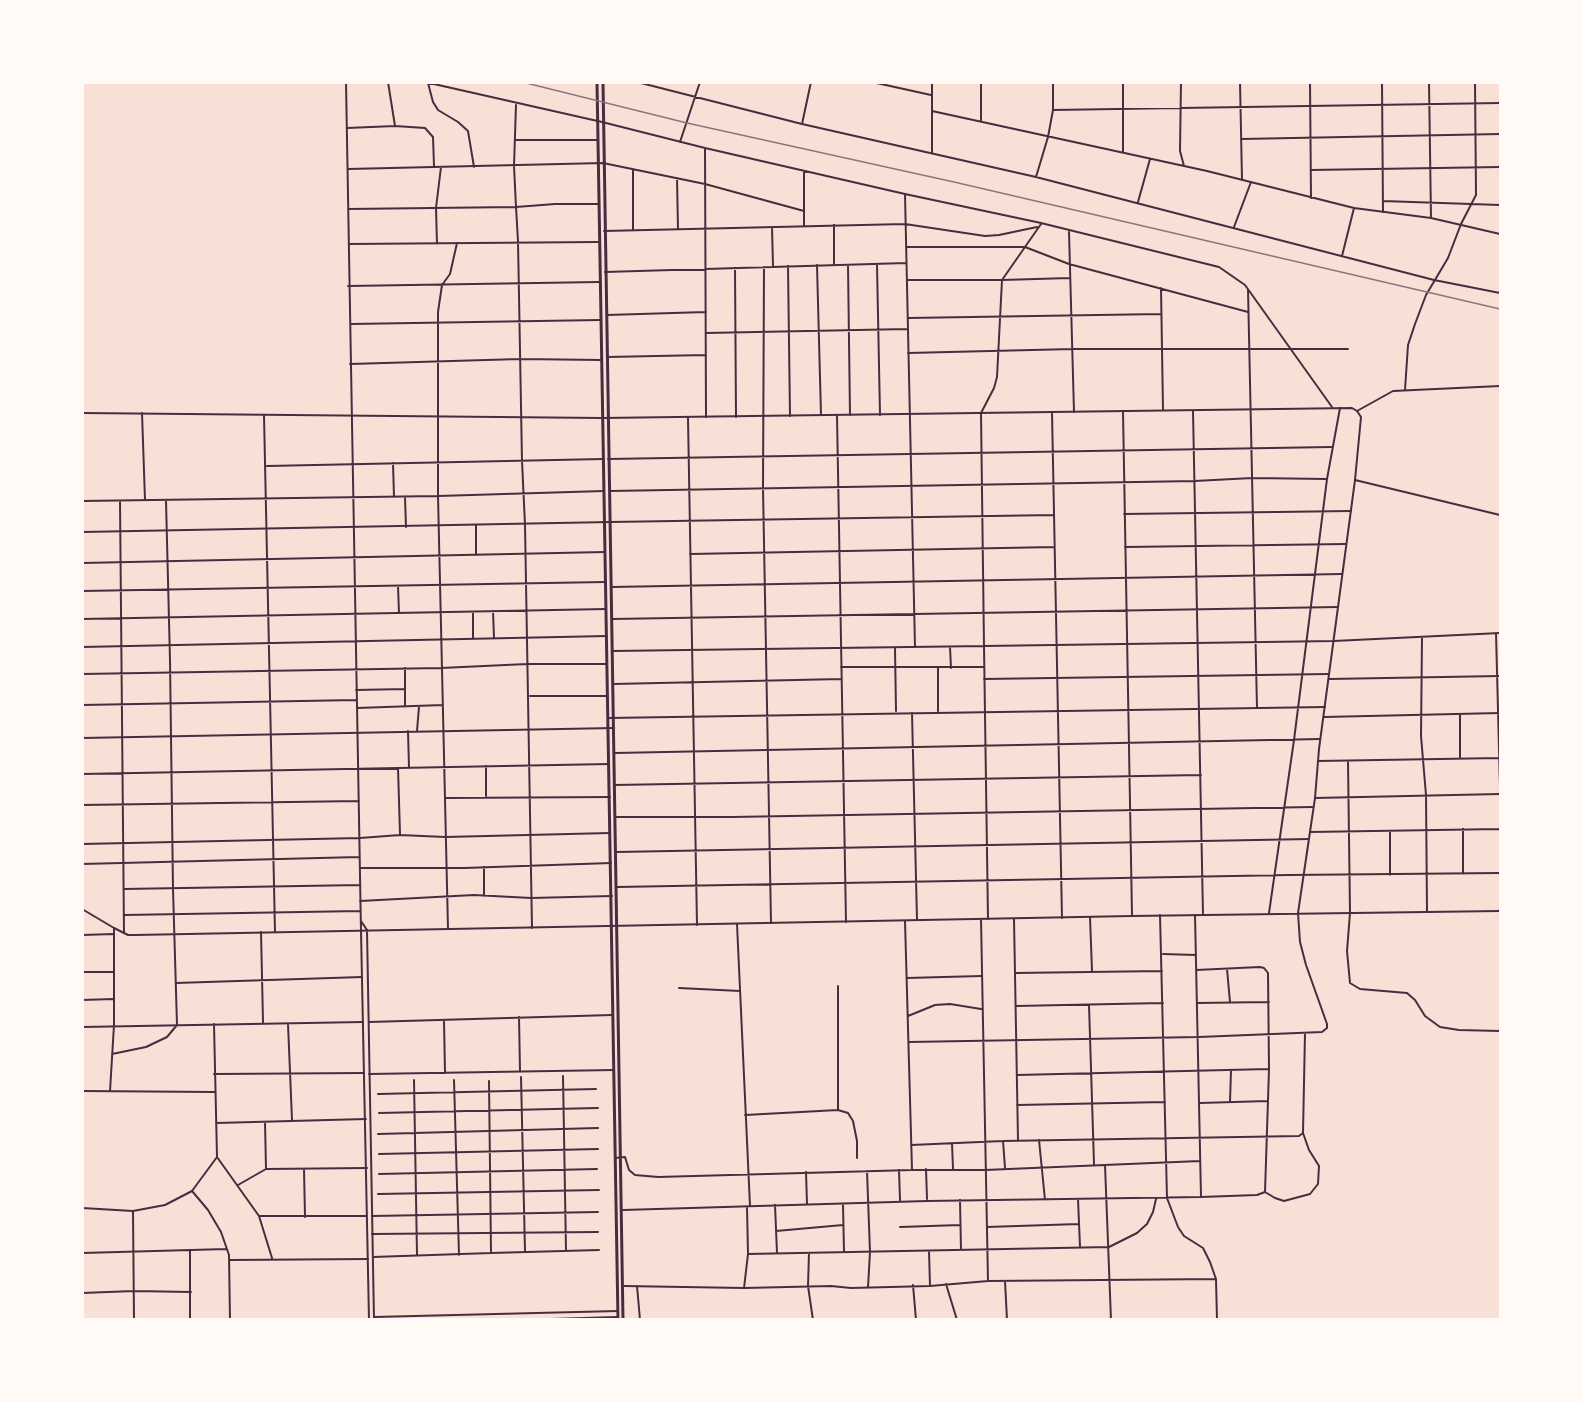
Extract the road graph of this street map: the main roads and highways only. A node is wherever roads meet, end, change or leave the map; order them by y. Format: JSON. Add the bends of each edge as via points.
{"nodes":[{"id":1,"x":597,"y":82,"type":"edge"},
{"id":2,"x":603,"y":82,"type":"edge"},
{"id":3,"x":618,"y":1318,"type":"edge"},
{"id":4,"x":623,"y":1320,"type":"edge"}],
"edges":[{"from":1,"to":3,"type":"main road"},
{"from":2,"to":4,"type":"main road"}]}
